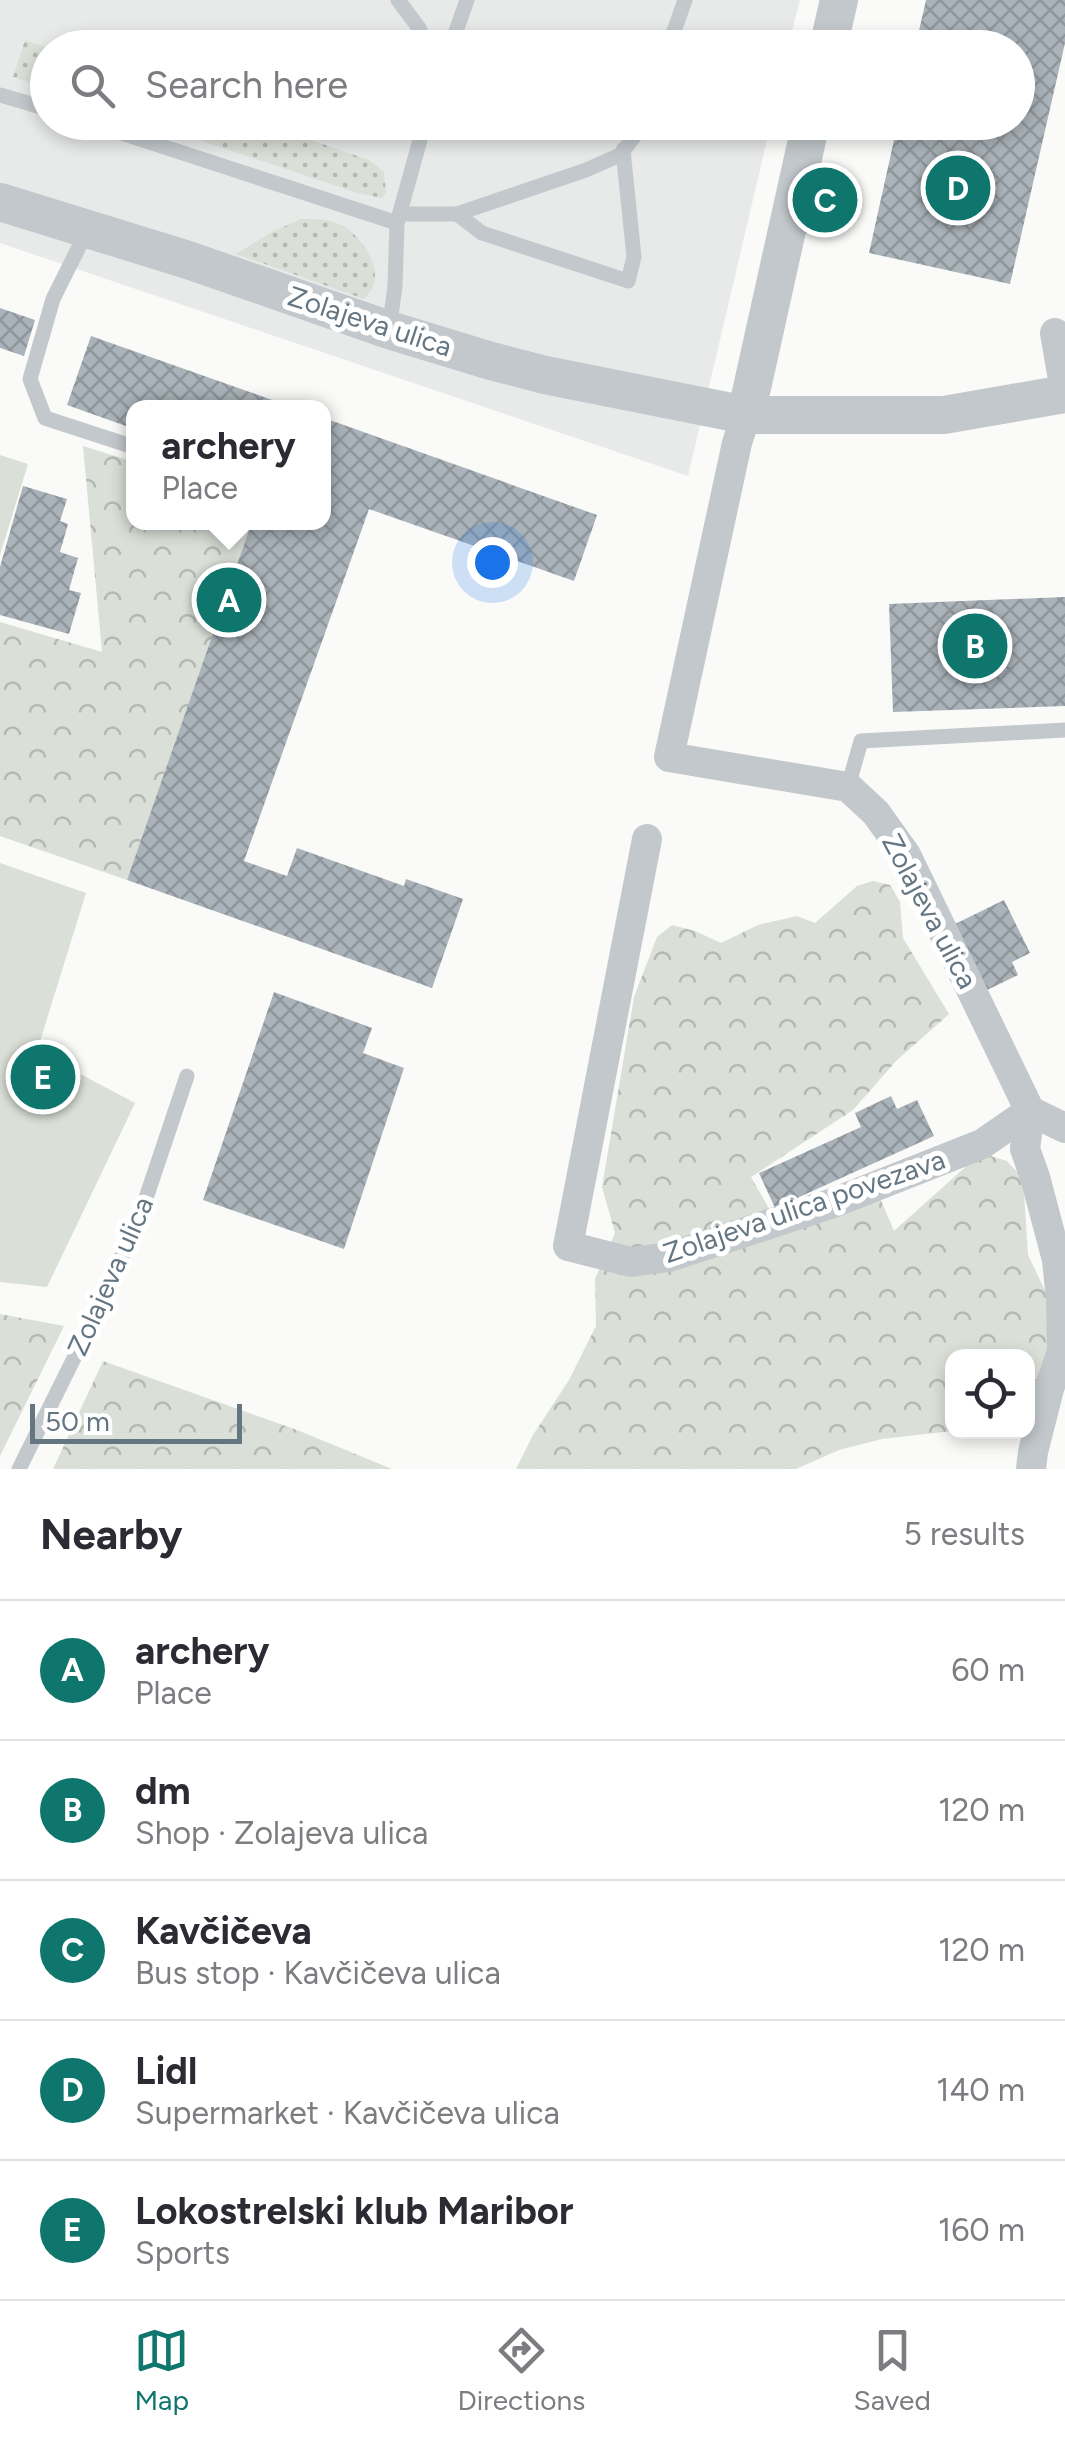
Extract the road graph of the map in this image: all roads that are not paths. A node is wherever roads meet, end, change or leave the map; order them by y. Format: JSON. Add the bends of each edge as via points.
{"nodes":[{"id":1,"x":398,"y":0,"type":"edge"},
{"id":2,"x":467,"y":0,"type":"edge"},
{"id":3,"x":685,"y":0,"type":"edge"},
{"id":4,"x":838,"y":0,"type":"edge"},
{"id":5,"x":420,"y":30,"type":"edge"},
{"id":6,"x":456,"y":30,"type":"edge"},
{"id":7,"x":674,"y":30,"type":"edge"},
{"id":8,"x":832,"y":30,"type":"edge"},
{"id":9,"x":0,"y":95,"type":"edge"},
{"id":10,"x":30,"y":104,"type":"edge"},
{"id":11,"x":146,"y":140,"type":"edge"},
{"id":12,"x":419,"y":140,"type":"edge"},
{"id":13,"x":631,"y":140,"type":"edge"},
{"id":14,"x":807,"y":140,"type":"edge"},
{"id":15,"x":623,"y":150,"type":"junction"},
{"id":16,"x":0,"y":202,"type":"edge"},
{"id":17,"x":458,"y":214,"type":"junction"},
{"id":18,"x":399,"y":219,"type":"junction"},
{"id":19,"x":88,"y":229,"type":"junction"},
{"id":20,"x":389,"y":330,"type":"junction"},
{"id":21,"x":1054,"y":332,"type":"dead end"},
{"id":22,"x":1065,"y":392,"type":"edge"},
{"id":23,"x":746,"y":415,"type":"junction"},
{"id":24,"x":126,"y":444,"type":"edge"},
{"id":25,"x":1065,"y":730,"type":"edge"},
{"id":26,"x":848,"y":787,"type":"junction"},
{"id":27,"x":647,"y":840,"type":"dead end"},
{"id":28,"x":187,"y":1076,"type":"dead end"},
{"id":29,"x":1030,"y":1111,"type":"junction"},
{"id":30,"x":1065,"y":1128,"type":"edge"},
{"id":31,"x":20,"y":1469,"type":"edge"},
{"id":32,"x":1031,"y":1469,"type":"edge"}],
"edges":[{"from":1,"to":5,"type":"lane"},
{"from":2,"to":6,"type":"lane"},
{"from":3,"to":7,"type":"lane"},
{"from":4,"to":8,"type":"street"},
{"from":9,"to":10,"type":"lane"},
{"from":11,"to":18,"type":"lane"},
{"from":12,"to":18,"type":"lane"},
{"from":13,"to":15,"type":"lane"},
{"from":14,"to":23,"type":"street"},
{"from":15,"to":17,"type":"lane","via":[[586,170]]},
{"from":15,"to":17,"type":"lane","via":[[634,257],[628,282],[482,233]]},
{"from":16,"to":19,"type":"street","name":"Zolajeva ulica"},
{"from":17,"to":18,"type":"lane"},
{"from":18,"to":20,"type":"lane"},
{"from":19,"to":20,"type":"street","name":"Zolajeva ulica"},
{"from":19,"to":24,"type":"lane","via":[[52,299],[30,380],[46,418]]},
{"from":20,"to":23,"type":"street","name":"Zolajeva ulica","via":[[545,375]]},
{"from":21,"to":22,"type":"street"},
{"from":22,"to":23,"type":"street","name":"Zolajeva ulica","via":[[944,415]]},
{"from":23,"to":26,"type":"street","via":[[669,758]]},
{"from":25,"to":26,"type":"lane","via":[[861,740]]},
{"from":26,"to":29,"type":"street","name":"Zolajeva ulica","via":[[876,812],[906,855]]},
{"from":27,"to":29,"type":"street","name":"Zolajeva ulica povezava","via":[[568,1246],[631,1262],[669,1257],[982,1144]]},
{"from":28,"to":31,"type":"lane","name":"Zolajeva ulica","via":[[140,1216]]},
{"from":29,"to":30,"type":"street"},
{"from":29,"to":32,"type":"street","via":[[1026,1149],[1056,1260],[1062,1334]]}]}
